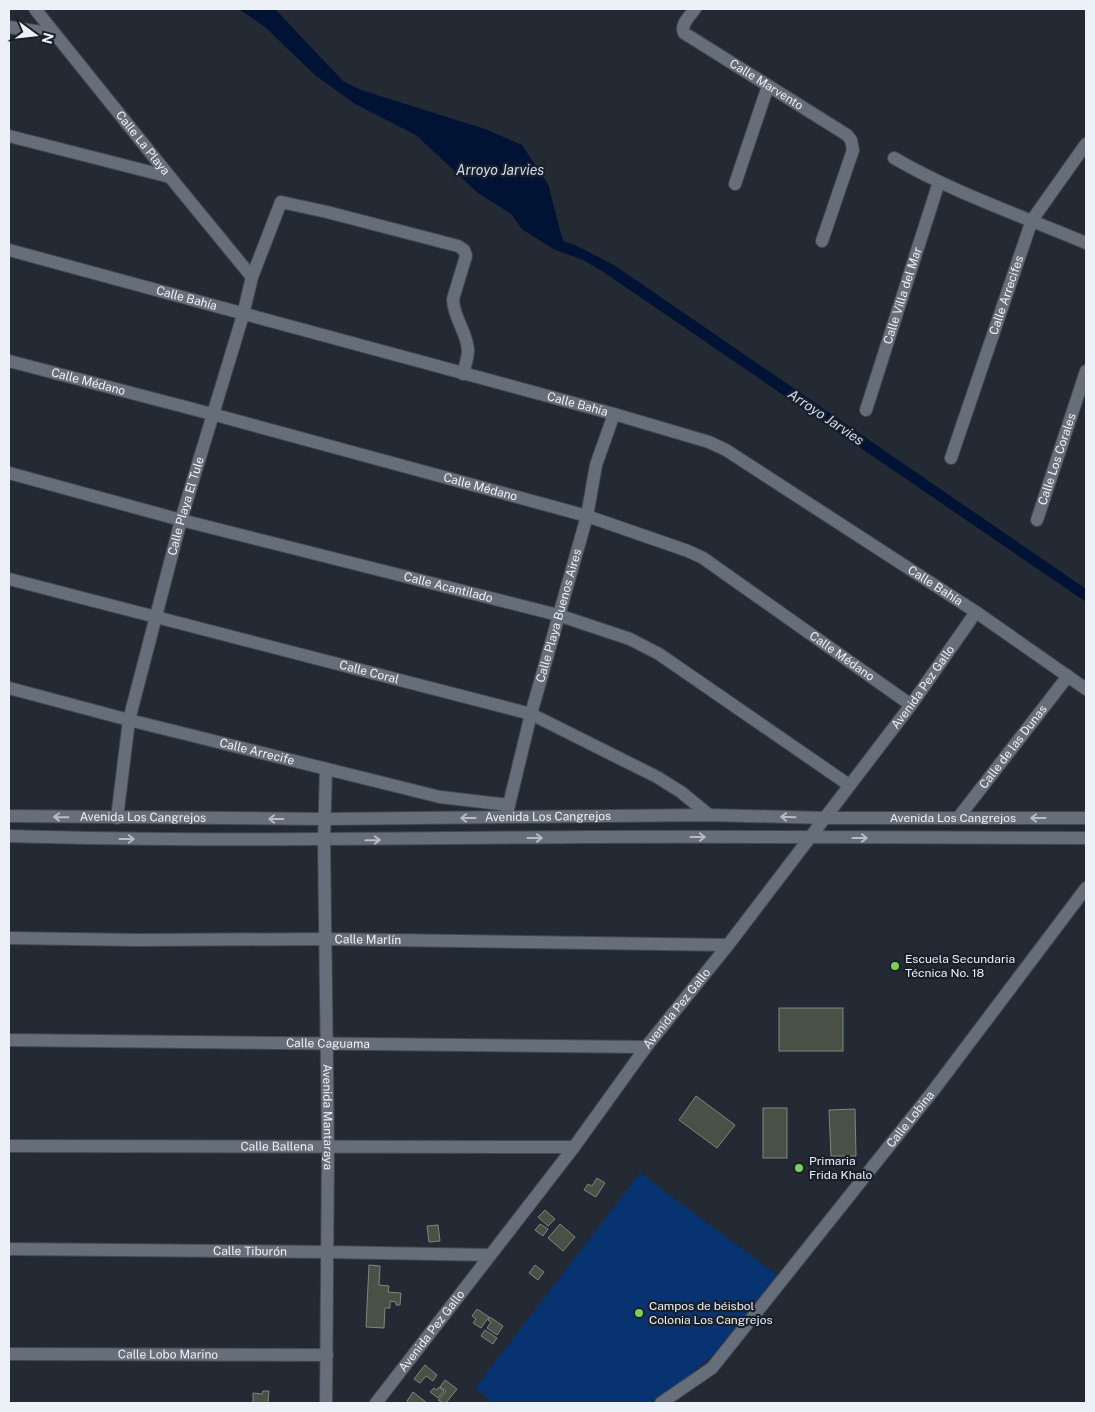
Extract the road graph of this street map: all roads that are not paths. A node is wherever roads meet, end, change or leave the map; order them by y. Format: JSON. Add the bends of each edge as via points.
{"nodes":[{"id":1,"x":36,"y":9,"type":"edge"},
{"id":2,"x":695,"y":9,"type":"edge"},
{"id":3,"x":9,"y":27,"type":"edge"},
{"id":4,"x":54,"y":34,"type":"junction"},
{"id":5,"x":768,"y":86,"type":"junction"},
{"id":6,"x":9,"y":136,"type":"edge"},
{"id":7,"x":1086,"y":144,"type":"edge"},
{"id":8,"x":894,"y":158,"type":"dead end"},
{"id":9,"x":170,"y":177,"type":"junction"},
{"id":10,"x":939,"y":182,"type":"junction"},
{"id":11,"x":734,"y":184,"type":"dead end"},
{"id":12,"x":1032,"y":220,"type":"junction"},
{"id":13,"x":822,"y":241,"type":"dead end"},
{"id":14,"x":1086,"y":243,"type":"edge"},
{"id":15,"x":9,"y":250,"type":"edge"},
{"id":16,"x":252,"y":277,"type":"junction"},
{"id":17,"x":243,"y":315,"type":"junction"},
{"id":18,"x":9,"y":361,"type":"edge"},
{"id":19,"x":1086,"y":371,"type":"edge"},
{"id":20,"x":463,"y":374,"type":"junction"},
{"id":21,"x":866,"y":410,"type":"dead end"},
{"id":22,"x":212,"y":414,"type":"junction"},
{"id":23,"x":614,"y":414,"type":"junction"},
{"id":24,"x":952,"y":458,"type":"dead end"},
{"id":25,"x":9,"y":473,"type":"edge"},
{"id":26,"x":587,"y":516,"type":"junction"},
{"id":27,"x":181,"y":520,"type":"junction"},
{"id":28,"x":1037,"y":520,"type":"dead end"},
{"id":29,"x":9,"y":579,"type":"edge"},
{"id":30,"x":976,"y":612,"type":"junction"},
{"id":31,"x":558,"y":615,"type":"junction"},
{"id":32,"x":157,"y":617,"type":"junction"},
{"id":33,"x":1068,"y":676,"type":"junction"},
{"id":34,"x":9,"y":688,"type":"edge"},
{"id":35,"x":1086,"y":689,"type":"edge"},
{"id":36,"x":911,"y":705,"type":"junction"},
{"id":37,"x":531,"y":714,"type":"junction"},
{"id":38,"x":129,"y":720,"type":"junction"},
{"id":39,"x":326,"y":770,"type":"junction"},
{"id":40,"x":849,"y":785,"type":"junction"},
{"id":41,"x":508,"y":811,"type":"junction"},
{"id":42,"x":709,"y":815,"type":"junction"},
{"id":43,"x":9,"y":816,"type":"edge"},
{"id":44,"x":117,"y":818,"type":"junction"},
{"id":45,"x":825,"y":818,"type":"junction"},
{"id":46,"x":958,"y":818,"type":"junction"},
{"id":47,"x":1086,"y":818,"type":"edge"},
{"id":48,"x":325,"y":819,"type":"junction"},
{"id":49,"x":9,"y":836,"type":"edge"},
{"id":50,"x":810,"y":838,"type":"junction"},
{"id":51,"x":1086,"y":838,"type":"edge"},
{"id":52,"x":324,"y":840,"type":"junction"},
{"id":53,"x":1086,"y":888,"type":"edge"},
{"id":54,"x":9,"y":938,"type":"edge"},
{"id":55,"x":325,"y":938,"type":"junction"},
{"id":56,"x":728,"y":945,"type":"junction"},
{"id":57,"x":9,"y":1040,"type":"edge"},
{"id":58,"x":327,"y":1045,"type":"junction"},
{"id":59,"x":646,"y":1048,"type":"junction"},
{"id":60,"x":9,"y":1146,"type":"edge"},
{"id":61,"x":574,"y":1147,"type":"junction"},
{"id":62,"x":328,"y":1148,"type":"junction"},
{"id":63,"x":9,"y":1249,"type":"edge"},
{"id":64,"x":328,"y":1252,"type":"junction"},
{"id":65,"x":490,"y":1256,"type":"junction"},
{"id":66,"x":9,"y":1354,"type":"edge"},
{"id":67,"x":327,"y":1355,"type":"junction"},
{"id":68,"x":326,"y":1403,"type":"edge"},
{"id":69,"x":376,"y":1403,"type":"edge"},
{"id":70,"x":661,"y":1403,"type":"edge"}],
"edges":[{"from":1,"to":4,"type":"street","name":"Calle La Playa"},
{"from":2,"to":5,"type":"street","name":"Calle Marvento","via":[[684,24],[684,33]]},
{"from":3,"to":4,"type":"street"},
{"from":4,"to":9,"type":"street","name":"Calle La Playa"},
{"from":5,"to":11,"type":"street"},
{"from":5,"to":13,"type":"street","name":"Calle Marvento","via":[[847,135],[853,144]]},
{"from":6,"to":9,"type":"street"},
{"from":7,"to":12,"type":"street","name":"Calle Arrecifes"},
{"from":8,"to":10,"type":"street"},
{"from":9,"to":16,"type":"street","name":"Calle La Playa"},
{"from":10,"to":12,"type":"street"},
{"from":10,"to":21,"type":"street","name":"Calle Villa del Mar"},
{"from":12,"to":14,"type":"street"},
{"from":12,"to":24,"type":"street","name":"Calle Arrecifes"},
{"from":15,"to":17,"type":"street","name":"Calle Bahía"},
{"from":16,"to":17,"type":"street","name":"Calle Playa El Tule"},
{"from":16,"to":20,"type":"street","name":"Calle Playa El Tule","via":[[281,202],[458,246],[466,256],[453,299],[468,350]]},
{"from":17,"to":20,"type":"street","name":"Calle Bahía"},
{"from":17,"to":22,"type":"street","name":"Calle Playa El Tule"},
{"from":18,"to":22,"type":"street","name":"Calle Médano"},
{"from":19,"to":28,"type":"street","name":"Calle Los Corales"},
{"from":20,"to":23,"type":"street","name":"Calle Bahía"},
{"from":22,"to":26,"type":"street","name":"Calle Médano"},
{"from":22,"to":27,"type":"street","name":"Calle Playa El Tule"},
{"from":23,"to":26,"type":"street","name":"Calle Playa Buenos Aires","via":[[596,465]]},
{"from":23,"to":30,"type":"street","name":"Calle Bahía","via":[[726,450]]},
{"from":25,"to":27,"type":"street","name":"Calle Acantilado"},
{"from":26,"to":31,"type":"street","name":"Calle Playa Buenos Aires"},
{"from":26,"to":36,"type":"street","name":"Calle Médano","via":[[703,558]]},
{"from":27,"to":31,"type":"street","name":"Calle Acantilado"},
{"from":27,"to":32,"type":"street","name":"Calle Playa El Tule"},
{"from":29,"to":32,"type":"street","name":"Calle Coral"},
{"from":30,"to":33,"type":"street","name":"Calle Bahía"},
{"from":30,"to":36,"type":"street","name":"Avenida Pez Gallo"},
{"from":31,"to":37,"type":"street","name":"Calle Playa Buenos Aires"},
{"from":31,"to":40,"type":"street","name":"Calle Acantilado","via":[[646,646]]},
{"from":32,"to":37,"type":"street","name":"Calle Coral"},
{"from":32,"to":38,"type":"street","name":"Calle Playa El Tule"},
{"from":33,"to":35,"type":"street","name":"Calle Bahía"},
{"from":33,"to":46,"type":"street","name":"Calle de las Dunas"},
{"from":34,"to":38,"type":"street","name":"Calle Arrecife"},
{"from":36,"to":40,"type":"street","name":"Avenida Pez Gallo"},
{"from":37,"to":41,"type":"street","name":"Calle Playa Buenos Aires"},
{"from":37,"to":42,"type":"street","name":"Calle Coral","via":[[657,777]]},
{"from":38,"to":39,"type":"street","name":"Calle Arrecife"},
{"from":38,"to":44,"type":"street","name":"Calle Playa El Tule"},
{"from":39,"to":41,"type":"street","name":"Calle Arrecife"},
{"from":39,"to":48,"type":"street","name":"Avenida Mantaraya"},
{"from":40,"to":45,"type":"street","name":"Avenida Pez Gallo"},
{"from":41,"to":42,"type":"street","name":"Avenida Los Cangrejos"},
{"from":41,"to":48,"type":"street","name":"Avenida Los Cangrejos","one_way":true},
{"from":45,"to":42,"type":"street","name":"Avenida Los Cangrejos","one_way":true},
{"from":44,"to":43,"type":"street","name":"Avenida Los Cangrejos","one_way":true},
{"from":48,"to":44,"type":"street","name":"Avenida Los Cangrejos","one_way":true},
{"from":45,"to":46,"type":"street","name":"Avenida Los Cangrejos"},
{"from":45,"to":50,"type":"street","name":"Avenida Pez Gallo"},
{"from":47,"to":46,"type":"street","name":"Avenida Los Cangrejos","one_way":true},
{"from":48,"to":52,"type":"street","name":"Avenida Mantaraya"},
{"from":49,"to":52,"type":"street","name":"Avenida Los Cangrejos","one_way":true},
{"from":50,"to":51,"type":"street","name":"Avenida Los Cangrejos","one_way":true},
{"from":52,"to":50,"type":"street","name":"Avenida Los Cangrejos","one_way":true},
{"from":50,"to":56,"type":"street","name":"Avenida Pez Gallo"},
{"from":52,"to":55,"type":"street","name":"Avenida Mantaraya"},
{"from":53,"to":70,"type":"street","name":"Calle Lobina","via":[[933,1091],[712,1368]]},
{"from":54,"to":55,"type":"street","name":"Calle Marlín"},
{"from":55,"to":56,"type":"street","name":"Calle Marlín"},
{"from":55,"to":58,"type":"street","name":"Avenida Mantaraya"},
{"from":56,"to":59,"type":"street","name":"Avenida Pez Gallo"},
{"from":57,"to":58,"type":"street","name":"Calle Caguama"},
{"from":58,"to":59,"type":"street","name":"Calle Caguama"},
{"from":58,"to":62,"type":"street","name":"Avenida Mantaraya"},
{"from":59,"to":61,"type":"street","name":"Avenida Pez Gallo"},
{"from":60,"to":62,"type":"street","name":"Calle Ballena"},
{"from":61,"to":62,"type":"street","name":"Calle Ballena"},
{"from":61,"to":65,"type":"street","name":"Avenida Pez Gallo"},
{"from":62,"to":64,"type":"street","name":"Avenida Mantaraya"},
{"from":63,"to":64,"type":"street","name":"Calle Tiburón"},
{"from":64,"to":65,"type":"street","name":"Calle Tiburón"},
{"from":64,"to":67,"type":"street","name":"Avenida Mantaraya"},
{"from":65,"to":69,"type":"street","name":"Avenida Pez Gallo"},
{"from":66,"to":67,"type":"street","name":"Calle Lobo Marino"},
{"from":67,"to":68,"type":"street","name":"Avenida Mantaraya"}]}
